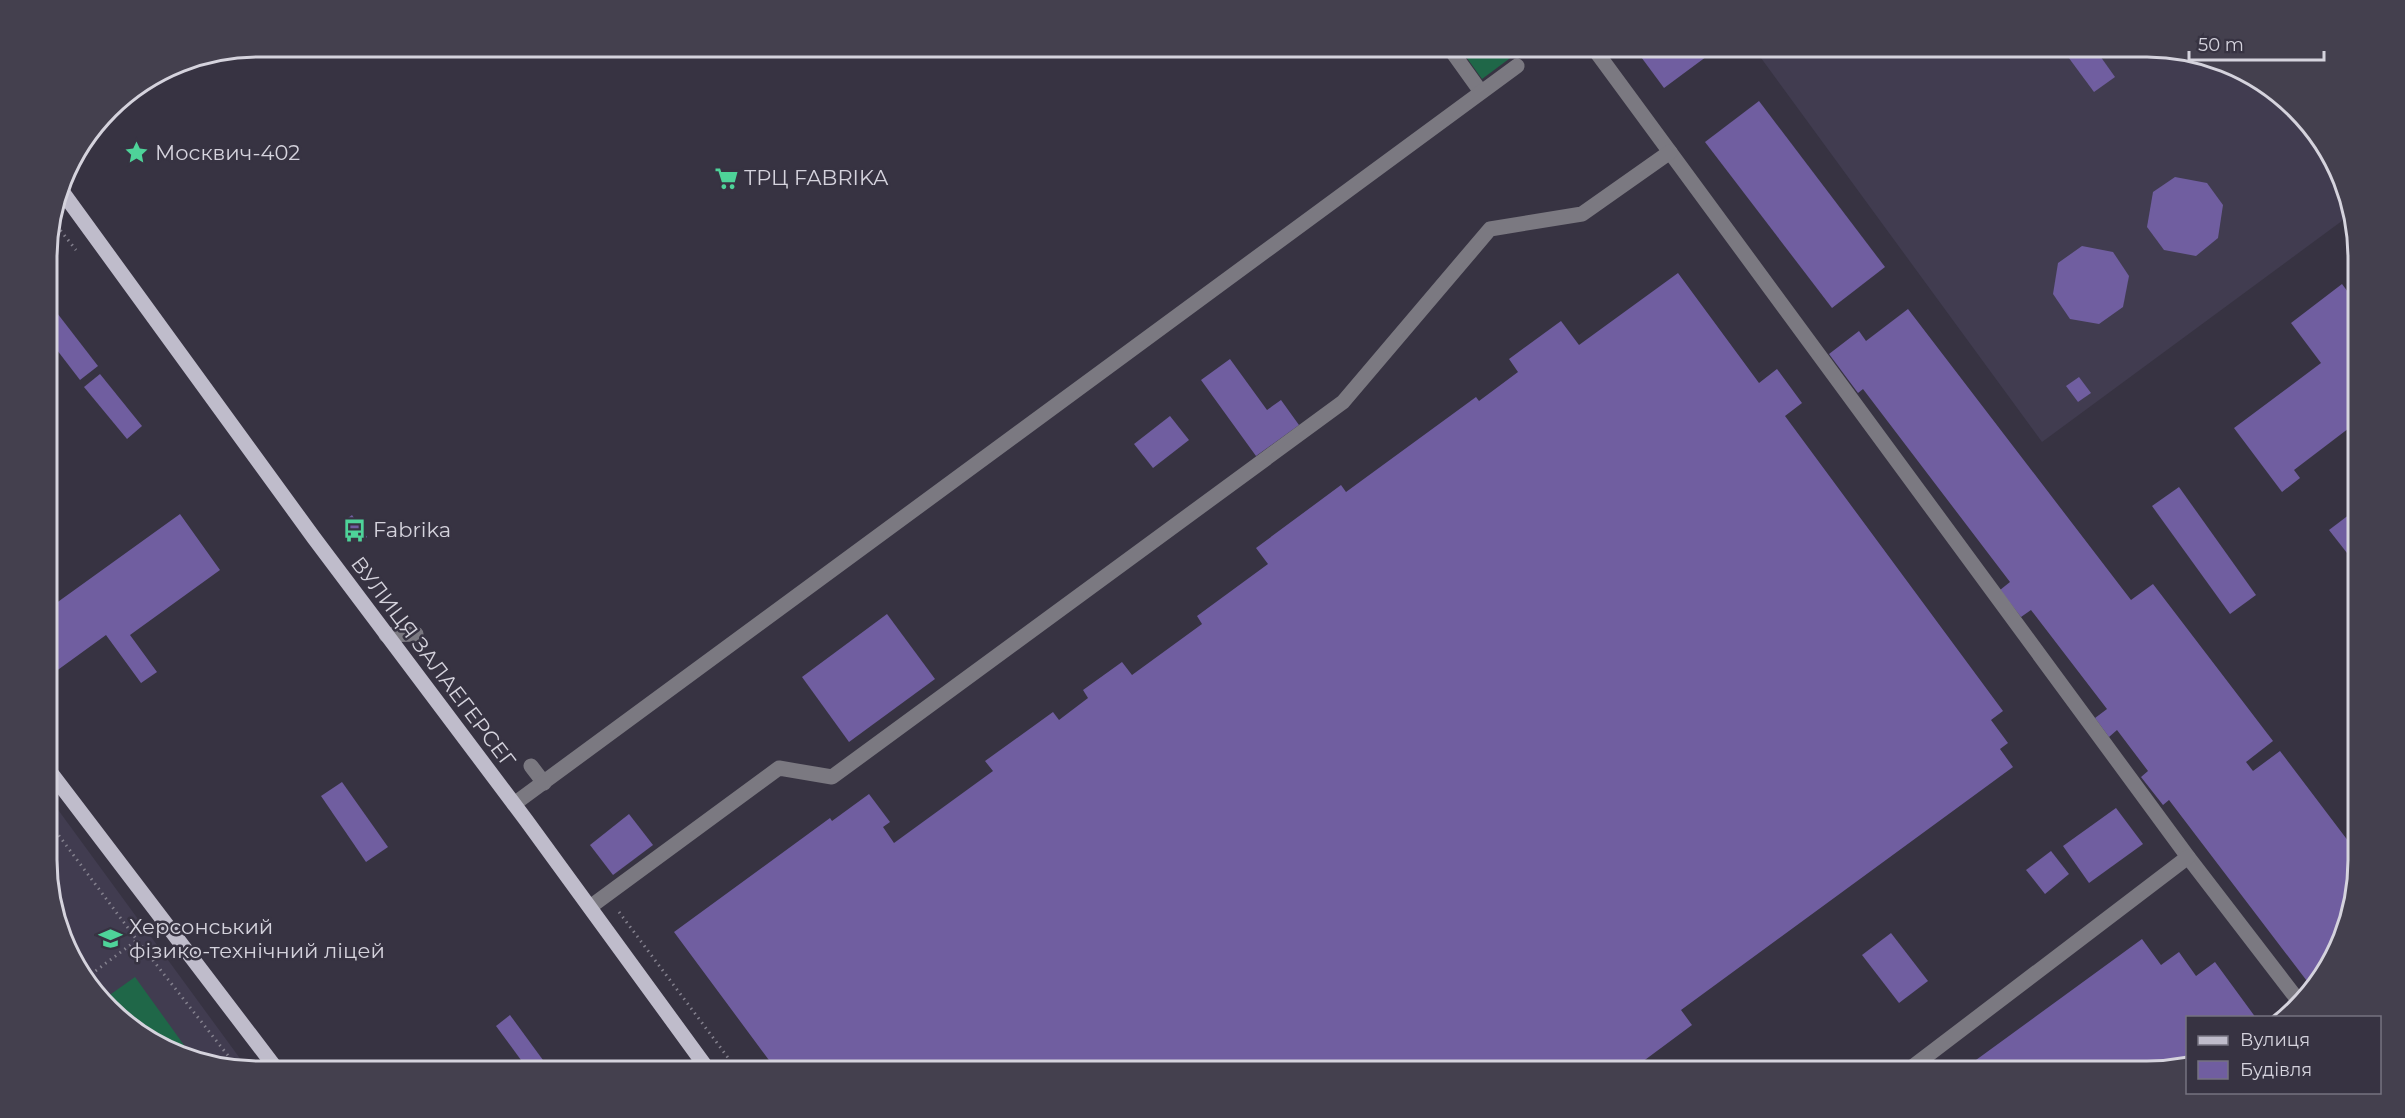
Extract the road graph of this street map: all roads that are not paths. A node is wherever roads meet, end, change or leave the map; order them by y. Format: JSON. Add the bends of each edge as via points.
{"nodes":[{"id":1,"x":1456,"y":57,"type":"edge"},
{"id":2,"x":1600,"y":57,"type":"edge"},
{"id":3,"x":1516,"y":66,"type":"dead end"},
{"id":4,"x":1481,"y":92,"type":"junction"},
{"id":5,"x":1670,"y":152,"type":"junction"},
{"id":6,"x":67,"y":198,"type":"edge"},
{"id":7,"x":416,"y":634,"type":"dead end"},
{"id":8,"x":386,"y":635,"type":"junction"},
{"id":9,"x":531,"y":766,"type":"dead end"},
{"id":10,"x":57,"y":781,"type":"edge"},
{"id":11,"x":544,"y":783,"type":"junction"},
{"id":12,"x":514,"y":804,"type":"junction"},
{"id":13,"x":2188,"y":857,"type":"junction"},
{"id":14,"x":590,"y":907,"type":"junction"},
{"id":15,"x":2295,"y":996,"type":"edge"},
{"id":16,"x":270,"y":1061,"type":"edge"},
{"id":17,"x":702,"y":1061,"type":"edge"},
{"id":18,"x":1920,"y":1061,"type":"edge"}],
"edges":[{"from":1,"to":4,"type":"lane"},
{"from":2,"to":5,"type":"lane"},
{"from":3,"to":4,"type":"lane"},
{"from":4,"to":11,"type":"lane"},
{"from":5,"to":13,"type":"lane"},
{"from":5,"to":14,"type":"lane","via":[[1582,214],[1490,229],[1343,402],[832,777],[779,768]]},
{"from":6,"to":8,"type":"main road","name":"ВУЛИЦЯ ЗАЛАЕГЕРСЕГ"},
{"from":7,"to":8,"type":"lane"},
{"from":8,"to":12,"type":"main road","name":"ВУЛИЦЯ ЗАЛАЕГЕРСЕГ"},
{"from":9,"to":11,"type":"lane"},
{"from":10,"to":16,"type":"main road"},
{"from":11,"to":12,"type":"lane"},
{"from":12,"to":14,"type":"main road","name":"ВУЛИЦЯ ЗАЛАЕГЕРСЕГ"},
{"from":13,"to":15,"type":"lane"},
{"from":13,"to":18,"type":"lane"},
{"from":14,"to":17,"type":"main road","name":"ВУЛИЦЯ ЗАЛАЕГЕРСЕГ"}]}
